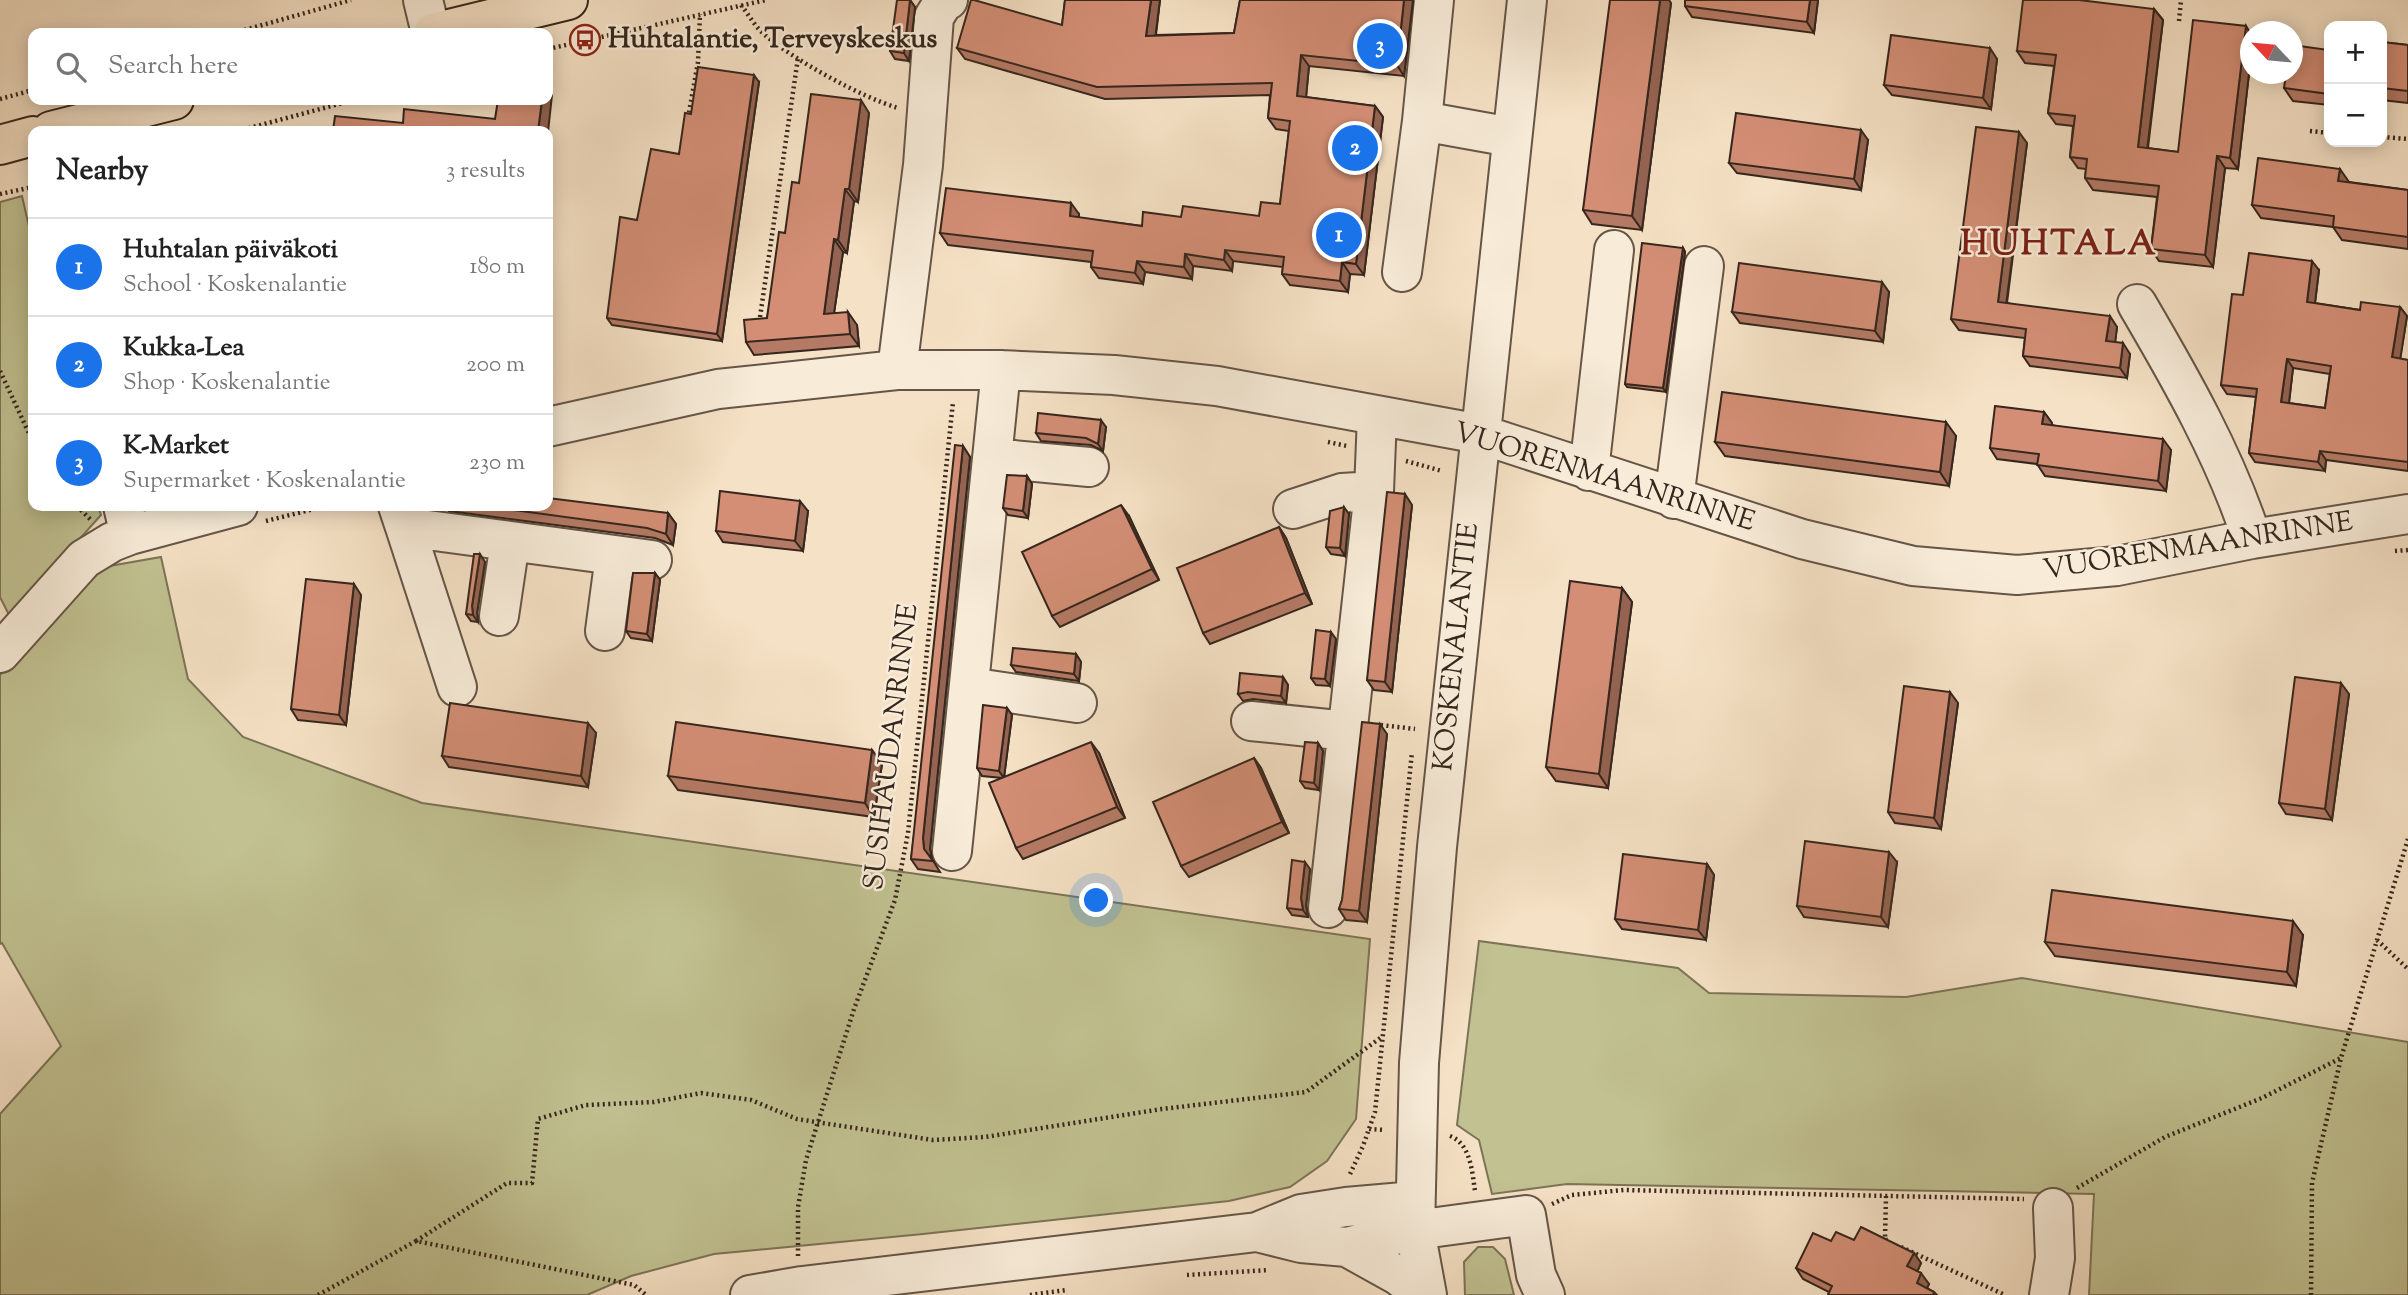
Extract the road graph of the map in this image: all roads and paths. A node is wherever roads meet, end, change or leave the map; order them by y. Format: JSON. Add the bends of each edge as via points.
{"nodes":[{"id":1,"x":351,"y":0,"type":"edge"},
{"id":2,"x":424,"y":0,"type":"edge"},
{"id":3,"x":568,"y":0,"type":"edge"},
{"id":4,"x":766,"y":0,"type":"edge"},
{"id":5,"x":948,"y":0,"type":"edge"},
{"id":6,"x":1434,"y":0,"type":"edge"},
{"id":7,"x":1527,"y":0,"type":"edge"},
{"id":8,"x":2181,"y":0,"type":"edge"},
{"id":9,"x":741,"y":5,"type":"junction"},
{"id":10,"x":700,"y":14,"type":"junction"},
{"id":11,"x":2179,"y":21,"type":"dead end"},
{"id":12,"x":252,"y":28,"type":"edge"},
{"id":13,"x":431,"y":28,"type":"edge"},
{"id":14,"x":453,"y":28,"type":"edge"},
{"id":15,"x":553,"y":48,"type":"edge"},
{"id":16,"x":798,"y":58,"type":"junction"},
{"id":17,"x":28,"y":91,"type":"edge"},
{"id":18,"x":0,"y":99,"type":"edge"},
{"id":19,"x":154,"y":105,"type":"edge"},
{"id":20,"x":335,"y":105,"type":"edge"},
{"id":21,"x":926,"y":114,"type":"junction"},
{"id":22,"x":1422,"y":121,"type":"junction"},
{"id":23,"x":71,"y":126,"type":"edge"},
{"id":24,"x":257,"y":126,"type":"edge"},
{"id":25,"x":686,"y":127,"type":"edge"},
{"id":26,"x":2309,"y":131,"type":"dead end"},
{"id":27,"x":2324,"y":132,"type":"edge"},
{"id":28,"x":28,"y":137,"type":"edge"},
{"id":29,"x":1511,"y":137,"type":"junction"},
{"id":30,"x":2387,"y":137,"type":"edge"},
{"id":31,"x":2408,"y":139,"type":"edge"},
{"id":32,"x":0,"y":145,"type":"edge"},
{"id":33,"x":28,"y":188,"type":"edge"},
{"id":34,"x":0,"y":194,"type":"edge"},
{"id":35,"x":1614,"y":250,"type":"dead end"},
{"id":36,"x":1704,"y":266,"type":"dead end"},
{"id":37,"x":1402,"y":272,"type":"dead end"},
{"id":38,"x":2137,"y":304,"type":"dead end"},
{"id":39,"x":760,"y":317,"type":"edge"},
{"id":40,"x":897,"y":370,"type":"junction"},
{"id":41,"x":1001,"y":370,"type":"junction"},
{"id":42,"x":0,"y":371,"type":"edge"},
{"id":43,"x":953,"y":400,"type":"dead end"},
{"id":44,"x":1377,"y":416,"type":"junction"},
{"id":45,"x":553,"y":426,"type":"edge"},
{"id":46,"x":28,"y":431,"type":"edge"},
{"id":47,"x":1464,"y":432,"type":"junction"},
{"id":48,"x":992,"y":458,"type":"junction"},
{"id":49,"x":1089,"y":467,"type":"dead end"},
{"id":50,"x":1589,"y":471,"type":"junction"},
{"id":51,"x":1441,"y":479,"type":"dead end"},
{"id":52,"x":1374,"y":491,"type":"junction"},
{"id":53,"x":1674,"y":499,"type":"junction"},
{"id":54,"x":1293,"y":509,"type":"dead end"},
{"id":55,"x":198,"y":511,"type":"edge"},
{"id":56,"x":2408,"y":514,"type":"edge"},
{"id":57,"x":401,"y":517,"type":"edge"},
{"id":58,"x":126,"y":520,"type":"edge"},
{"id":59,"x":2252,"y":539,"type":"junction"},
{"id":60,"x":510,"y":542,"type":"junction"},
{"id":61,"x":615,"y":555,"type":"junction"},
{"id":62,"x":652,"y":560,"type":"dead end"},
{"id":63,"x":499,"y":617,"type":"dead end"},
{"id":64,"x":605,"y":631,"type":"dead end"},
{"id":65,"x":0,"y":653,"type":"edge"},
{"id":66,"x":457,"y":687,"type":"dead end"},
{"id":67,"x":969,"y":687,"type":"junction"},
{"id":68,"x":1077,"y":703,"type":"dead end"},
{"id":69,"x":1416,"y":716,"type":"dead end"},
{"id":70,"x":1251,"y":720,"type":"dead end"},
{"id":71,"x":1347,"y":731,"type":"junction"},
{"id":72,"x":2408,"y":839,"type":"edge"},
{"id":73,"x":952,"y":851,"type":"dead end"},
{"id":74,"x":1328,"y":908,"type":"dead end"},
{"id":75,"x":2377,"y":940,"type":"junction"},
{"id":76,"x":2408,"y":970,"type":"edge"},
{"id":77,"x":1383,"y":1036,"type":"junction"},
{"id":78,"x":2342,"y":1058,"type":"junction"},
{"id":79,"x":817,"y":1122,"type":"junction"},
{"id":80,"x":1886,"y":1196,"type":"junction"},
{"id":81,"x":1346,"y":1206,"type":"junction"},
{"id":82,"x":2053,"y":1208,"type":"junction"},
{"id":83,"x":1415,"y":1215,"type":"junction"},
{"id":84,"x":1526,"y":1215,"type":"junction"},
{"id":85,"x":1257,"y":1232,"type":"junction"},
{"id":86,"x":416,"y":1241,"type":"junction"},
{"id":87,"x":1347,"y":1247,"type":"junction"},
{"id":88,"x":1272,"y":1270,"type":"dead end"},
{"id":89,"x":1175,"y":1276,"type":"dead end"},
{"id":90,"x":802,"y":1286,"type":"junction"},
{"id":91,"x":1069,"y":1289,"type":"dead end"},
{"id":92,"x":318,"y":1295,"type":"edge"},
{"id":93,"x":646,"y":1295,"type":"edge"},
{"id":94,"x":750,"y":1295,"type":"edge"},
{"id":95,"x":1030,"y":1295,"type":"edge"},
{"id":96,"x":1425,"y":1295,"type":"edge"},
{"id":97,"x":1545,"y":1295,"type":"edge"},
{"id":98,"x":2005,"y":1295,"type":"edge"},
{"id":99,"x":2049,"y":1295,"type":"edge"},
{"id":100,"x":2311,"y":1295,"type":"edge"}],
"edges":[{"from":1,"to":12,"type":"path"},
{"from":2,"to":13,"type":"street"},
{"from":3,"to":14,"type":"main road"},
{"from":4,"to":9,"type":"path"},
{"from":5,"to":21,"type":"street","via":[[934,17]]},
{"from":6,"to":22,"type":"street"},
{"from":7,"to":29,"type":"street","name":"KOSKENALANTIE"},
{"from":8,"to":11,"type":"path"},
{"from":9,"to":10,"type":"path"},
{"from":9,"to":16,"type":"path","via":[[762,33]]},
{"from":10,"to":15,"type":"path"},
{"from":10,"to":25,"type":"path","via":[[698,62]]},
{"from":16,"to":21,"type":"path","via":[[894,108]]},
{"from":16,"to":39,"type":"path"},
{"from":17,"to":18,"type":"path"},
{"from":19,"to":23,"type":"main road"},
{"from":20,"to":24,"type":"path"},
{"from":21,"to":40,"type":"street"},
{"from":22,"to":29,"type":"street"},
{"from":22,"to":37,"type":"street"},
{"from":26,"to":27,"type":"path"},
{"from":28,"to":32,"type":"main road"},
{"from":29,"to":47,"type":"street","name":"KOSKENALANTIE"},
{"from":30,"to":31,"type":"path"},
{"from":33,"to":34,"type":"path"},
{"from":35,"to":50,"type":"street"},
{"from":36,"to":53,"type":"street"},
{"from":38,"to":59,"type":"street","via":[[2180,377],[2240,500]]},
{"from":40,"to":41,"type":"street","name":"VUORENMAANRINNE"},
{"from":40,"to":45,"type":"street","name":"VUORENMAANRINNE","via":[[718,390]]},
{"from":41,"to":44,"type":"street","name":"VUORENMAANRINNE","via":[[1217,386]]},
{"from":41,"to":48,"type":"street"},
{"from":42,"to":46,"type":"path"},
{"from":43,"to":79,"type":"path","name":"SUSIHAUDANRINNE","via":[[908,833],[895,900]]},
{"from":44,"to":47,"type":"street","name":"VUORENMAANRINNE"},
{"from":44,"to":52,"type":"street"},
{"from":47,"to":50,"type":"street","name":"VUORENMAANRINNE"},
{"from":47,"to":51,"type":"path"},
{"from":47,"to":83,"type":"street","name":"KOSKENALANTIE","via":[[1419,1063]]},
{"from":48,"to":49,"type":"street"},
{"from":48,"to":67,"type":"street"},
{"from":50,"to":53,"type":"street","name":"VUORENMAANRINNE"},
{"from":52,"to":54,"type":"street","via":[[1342,493]]},
{"from":52,"to":71,"type":"street"},
{"from":53,"to":59,"type":"street","name":"VUORENMAANRINNE","via":[[1802,539],[1913,566],[2017,575],[2117,566]]},
{"from":55,"to":58,"type":"street"},
{"from":56,"to":59,"type":"street","name":"VUORENMAANRINNE"},
{"from":57,"to":60,"type":"street"},
{"from":57,"to":66,"type":"street"},
{"from":58,"to":65,"type":"street","via":[[112,541],[85,559]]},
{"from":60,"to":61,"type":"street"},
{"from":60,"to":63,"type":"street"},
{"from":61,"to":62,"type":"street"},
{"from":61,"to":64,"type":"street"},
{"from":67,"to":68,"type":"street"},
{"from":67,"to":73,"type":"street"},
{"from":69,"to":77,"type":"path"},
{"from":70,"to":71,"type":"street"},
{"from":71,"to":74,"type":"street"},
{"from":72,"to":75,"type":"path"},
{"from":75,"to":76,"type":"path"},
{"from":75,"to":78,"type":"path"},
{"from":77,"to":79,"type":"path","via":[[1306,1092],[985,1137],[933,1140]]},
{"from":77,"to":81,"type":"path","via":[[1375,1112],[1345,1184]]},
{"from":78,"to":82,"type":"path","via":[[2262,1098],[2165,1137],[2081,1184]]},
{"from":78,"to":100,"type":"path","via":[[2312,1183]]},
{"from":79,"to":86,"type":"path","via":[[751,1100],[701,1093],[654,1102],[586,1105],[538,1119],[532,1183],[507,1183]]},
{"from":79,"to":90,"type":"path","name":"SUSIHAUDANRINNE","via":[[798,1208]]},
{"from":80,"to":82,"type":"path","via":[[2028,1199]]},
{"from":80,"to":84,"type":"path","via":[[1624,1190],[1572,1195]]},
{"from":80,"to":98,"type":"path","via":[[1885,1239]]},
{"from":81,"to":83,"type":"street"},
{"from":81,"to":85,"type":"street","via":[[1301,1214]]},
{"from":82,"to":99,"type":"street","via":[[2055,1258]]},
{"from":83,"to":84,"type":"street"},
{"from":83,"to":87,"type":"street"},
{"from":83,"to":96,"type":"street","name":"KOSKENALANTIE"},
{"from":84,"to":97,"type":"street","via":[[1536,1275]]},
{"from":85,"to":87,"type":"street","via":[[1301,1243]]},
{"from":85,"to":90,"type":"street"},
{"from":86,"to":92,"type":"path"},
{"from":86,"to":93,"type":"path","via":[[634,1286]]},
{"from":87,"to":96,"type":"street"},
{"from":88,"to":89,"type":"path"},
{"from":90,"to":94,"type":"street"},
{"from":91,"to":95,"type":"path"}]}
